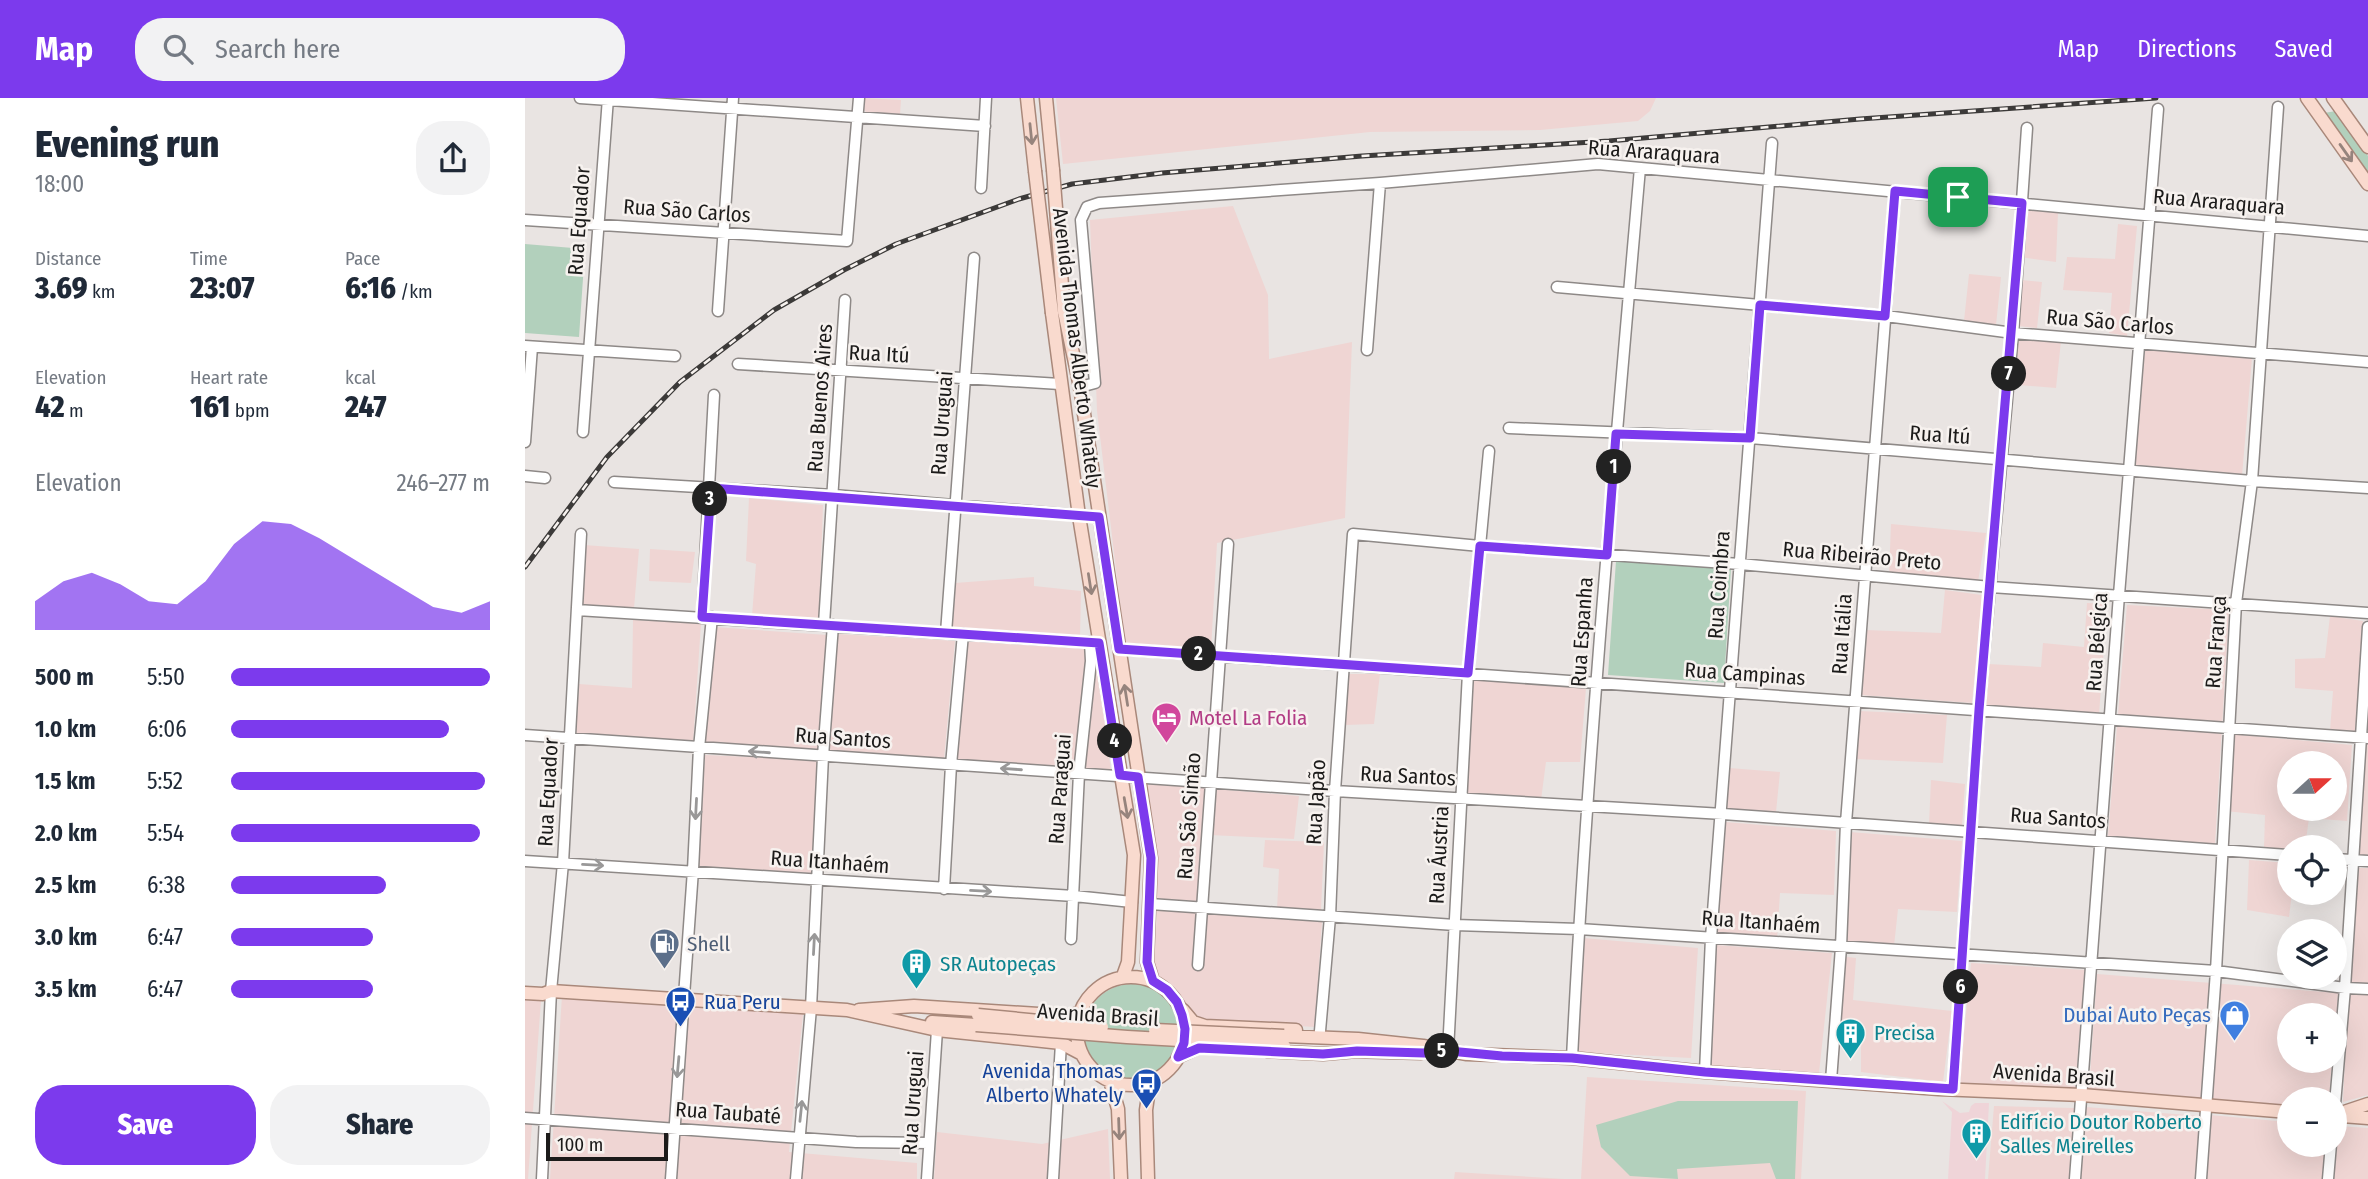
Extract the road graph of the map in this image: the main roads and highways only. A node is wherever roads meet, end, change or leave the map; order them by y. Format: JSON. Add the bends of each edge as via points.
{"nodes":[{"id":1,"x":1027,"y":98,"type":"edge"},
{"id":2,"x":1046,"y":98,"type":"edge"},
{"id":3,"x":2307,"y":98,"type":"edge"},
{"id":4,"x":2333,"y":98,"type":"edge"},
{"id":5,"x":2368,"y":147,"type":"edge"},
{"id":6,"x":2368,"y":184,"type":"edge"},
{"id":7,"x":1058,"y":312,"type":"junction"},
{"id":8,"x":1123,"y":976,"type":"junction"},
{"id":9,"x":1153,"y":981,"type":"junction"},
{"id":10,"x":525,"y":986,"type":"edge"},
{"id":11,"x":551,"y":991,"type":"junction"},
{"id":12,"x":525,"y":993,"type":"edge"},
{"id":13,"x":1177,"y":1002,"type":"junction"},
{"id":14,"x":880,"y":1013,"type":"junction"},
{"id":15,"x":1079,"y":1013,"type":"junction"},
{"id":16,"x":1357,"y":1045,"type":"junction"},
{"id":17,"x":1081,"y":1054,"type":"junction"},
{"id":18,"x":1178,"y":1057,"type":"junction"},
{"id":19,"x":1110,"y":1081,"type":"junction"},
{"id":20,"x":1150,"y":1082,"type":"junction"},
{"id":21,"x":2368,"y":1104,"type":"edge"},
{"id":22,"x":2277,"y":1111,"type":"edge"},
{"id":23,"x":2347,"y":1111,"type":"edge"},
{"id":24,"x":2347,"y":1116,"type":"edge"},
{"id":25,"x":2368,"y":1118,"type":"edge"},
{"id":26,"x":1121,"y":1179,"type":"edge"},
{"id":27,"x":1148,"y":1179,"type":"edge"}],
"edges":[{"from":1,"to":7,"type":"main road","name":"Avenida Thomas Alberto Whately","one_way":true,"bridge":true},
{"from":2,"to":7,"type":"main road","name":"Avenida Thomas Alberto Whately","bridge":true},
{"from":3,"to":6,"type":"main road","one_way":true},
{"from":4,"to":5,"type":"main road"},
{"from":7,"to":8,"type":"main road","name":"Avenida Thomas Alberto Whately","one_way":true,"via":[[1060,384],[1094,643],[1134,855],[1128,962]]},
{"from":9,"to":7,"type":"main road","name":"Avenida Thomas Alberto Whately","one_way":true,"via":[[1147,962],[1151,858],[1080,387]]},
{"from":8,"to":9,"type":"main road"},
{"from":8,"to":15,"type":"main road","via":[[1095,989]]},
{"from":9,"to":13,"type":"main road"},
{"from":10,"to":11,"type":"main road","name":"Avenida Brasil"},
{"from":11,"to":12,"type":"main road","name":"Avenida Brasil"},
{"from":11,"to":14,"type":"main road","name":"Avenida Brasil"},
{"from":13,"to":16,"type":"main road","name":"Avenida Brasil","via":[[1189,1018],[1205,1026],[1320,1031]]},
{"from":13,"to":18,"type":"main road","via":[[1185,1029]]},
{"from":14,"to":15,"type":"main road","name":"Avenida Brasil","via":[[913,1006]]},
{"from":14,"to":16,"type":"main road","name":"Avenida Brasil","bridge":true},
{"from":14,"to":17,"type":"main road","name":"Avenida Brasil","via":[[937,1030],[1061,1043]]},
{"from":15,"to":17,"type":"main road","via":[[1076,1028]]},
{"from":16,"to":18,"type":"main road","name":"Avenida Brasil","via":[[1323,1054],[1199,1048]]},
{"from":16,"to":22,"type":"main road","name":"Avenida Brasil"},
{"from":17,"to":19,"type":"main road"},
{"from":18,"to":20,"type":"main road"},
{"from":19,"to":20,"type":"main road","via":[[1123,1085]]},
{"from":19,"to":26,"type":"main road","one_way":true,"via":[[1118,1108]]},
{"from":20,"to":27,"type":"main road"},
{"from":21,"to":23,"type":"main road"},
{"from":24,"to":25,"type":"main road"}]}
